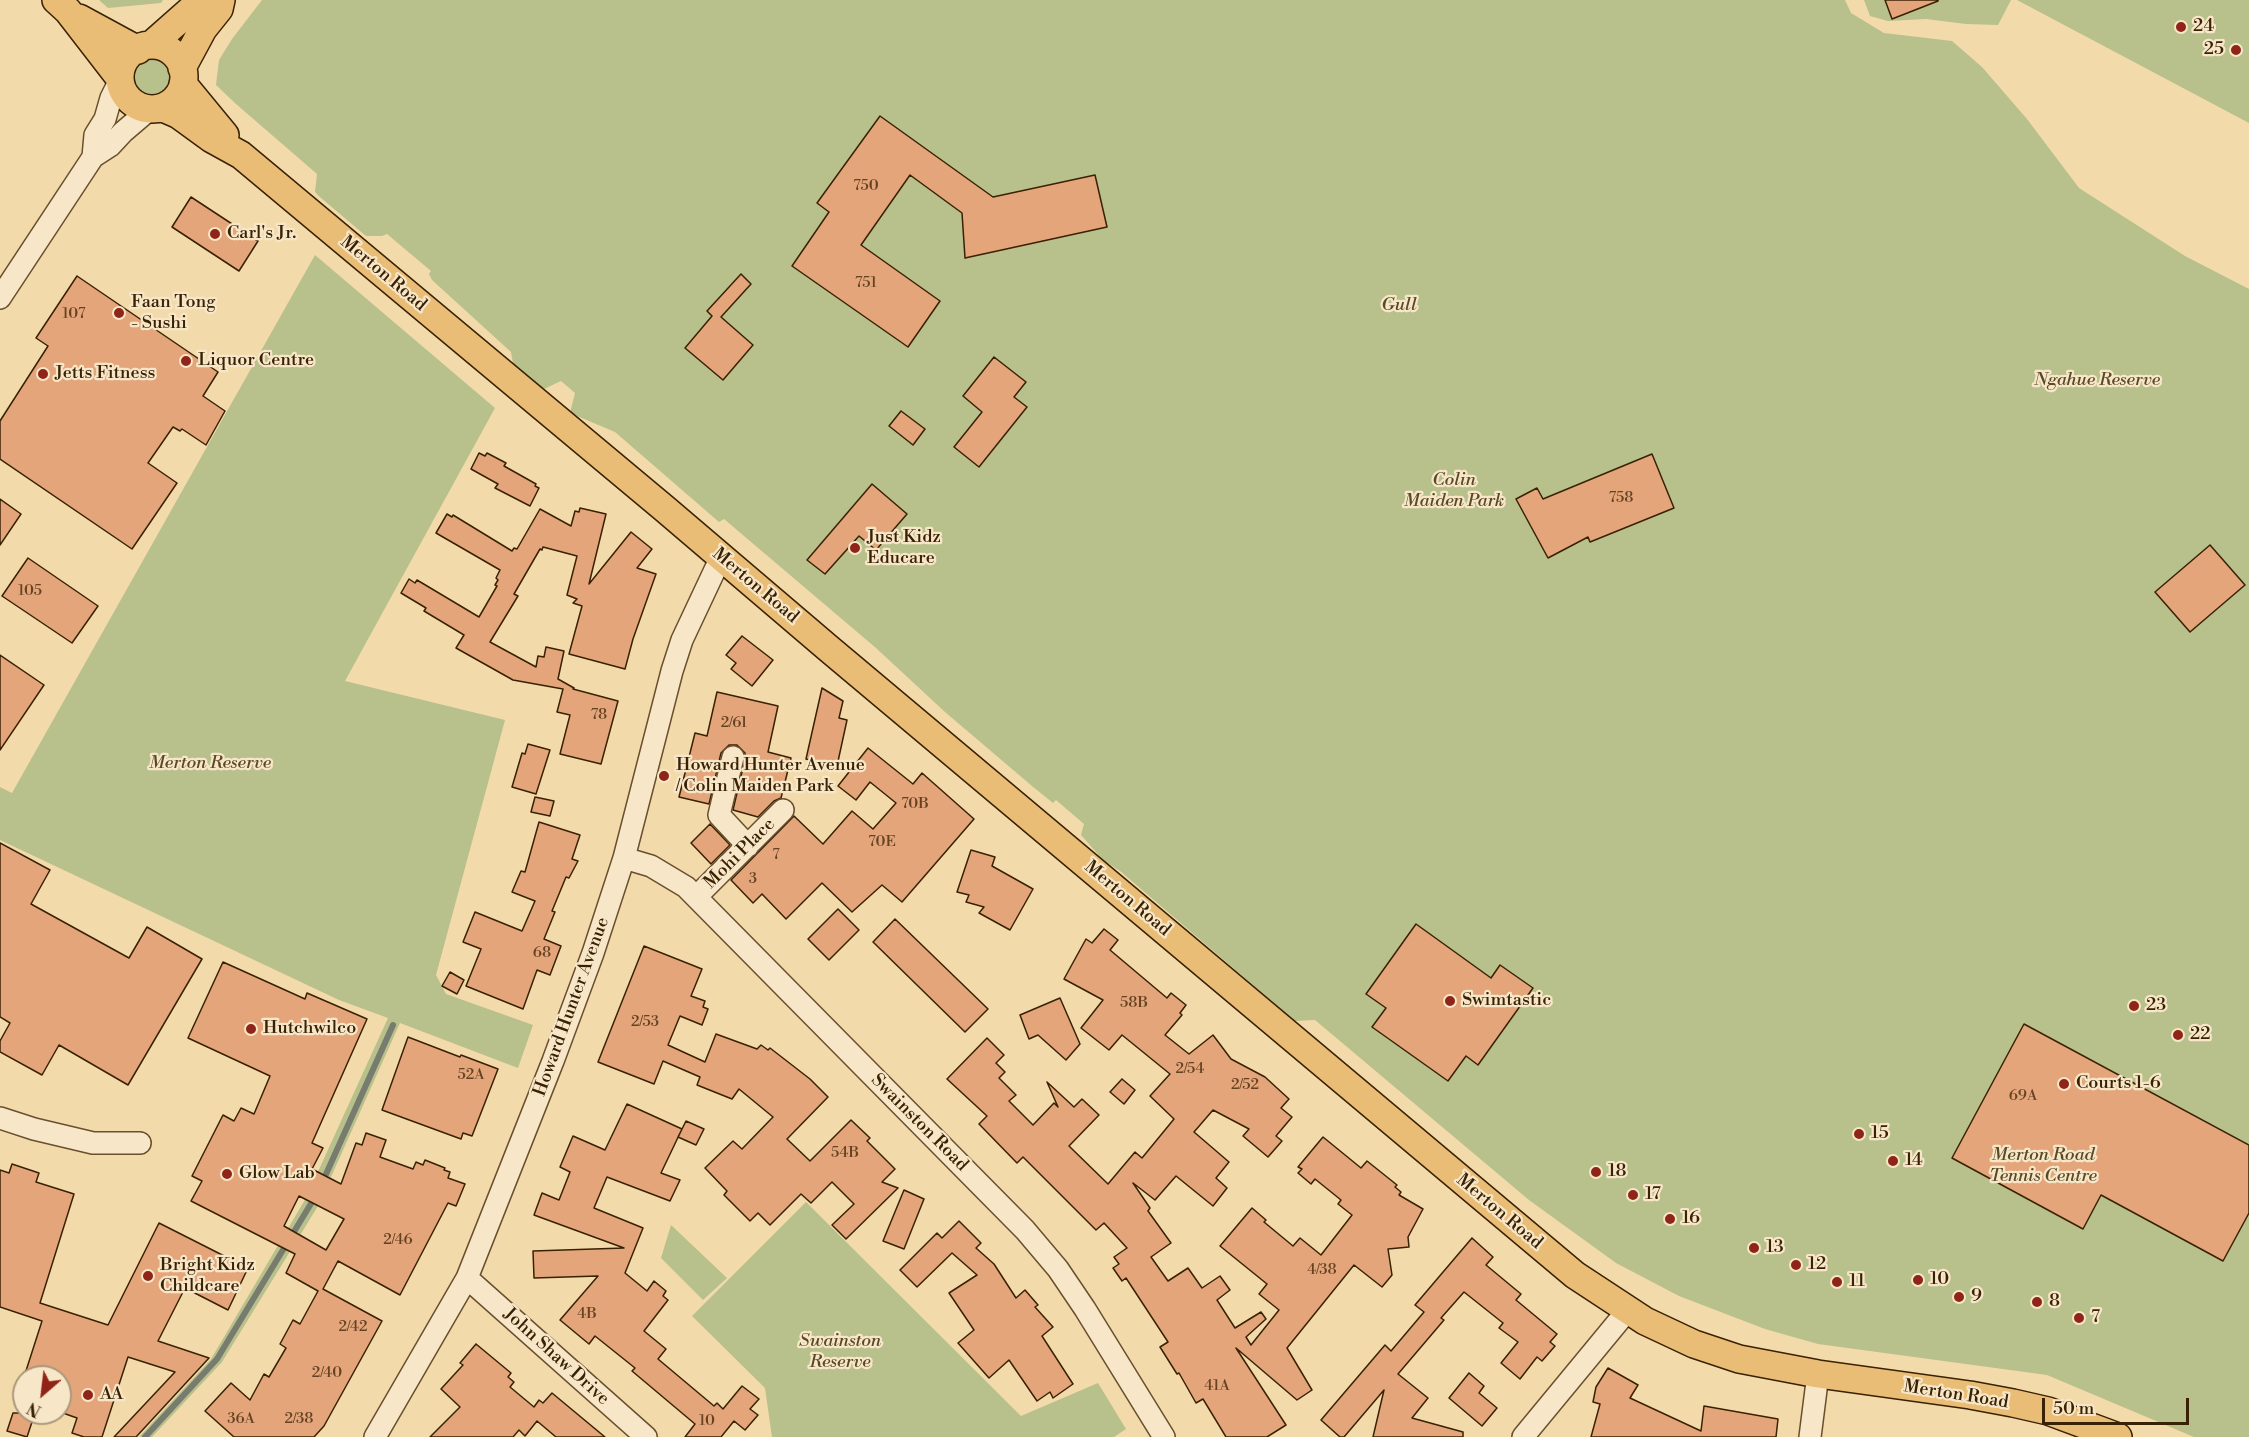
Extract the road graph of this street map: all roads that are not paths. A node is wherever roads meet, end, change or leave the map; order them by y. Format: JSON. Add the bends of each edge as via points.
{"nodes":[{"id":1,"x":201,"y":0,"type":"edge"},
{"id":2,"x":221,"y":0,"type":"edge"},
{"id":3,"x":62,"y":6,"type":"edge"},
{"id":4,"x":144,"y":47,"type":"junction"},
{"id":5,"x":182,"y":76,"type":"junction"},
{"id":6,"x":119,"y":79,"type":"junction"},
{"id":7,"x":156,"y":109,"type":"junction"},
{"id":8,"x":241,"y":155,"type":"junction"},
{"id":9,"x":93,"y":157,"type":"junction"},
{"id":10,"x":0,"y":298,"type":"edge"},
{"id":11,"x":721,"y":557,"type":"junction"},
{"id":12,"x":733,"y":757,"type":"dead end"},
{"id":13,"x":783,"y":810,"type":"dead end"},
{"id":14,"x":748,"y":846,"type":"junction"},
{"id":15,"x":624,"y":858,"type":"junction"},
{"id":16,"x":696,"y":897,"type":"junction"},
{"id":17,"x":0,"y":1118,"type":"edge"},
{"id":18,"x":140,"y":1143,"type":"dead end"},
{"id":19,"x":467,"y":1278,"type":"junction"},
{"id":20,"x":1627,"y":1311,"type":"junction"},
{"id":21,"x":1818,"y":1374,"type":"junction"},
{"id":22,"x":375,"y":1437,"type":"edge"},
{"id":23,"x":646,"y":1437,"type":"edge"},
{"id":24,"x":1164,"y":1437,"type":"edge"},
{"id":25,"x":1523,"y":1437,"type":"edge"},
{"id":26,"x":1810,"y":1437,"type":"edge"},
{"id":27,"x":2118,"y":1437,"type":"edge"}],
"edges":[{"from":1,"to":4,"type":"main road"},
{"from":2,"to":5,"type":"main road","via":[[219,9],[203,28]]},
{"from":3,"to":4,"type":"main road"},
{"from":3,"to":6,"type":"main road"},
{"from":4,"to":5,"type":"main road","via":[[172,53]]},
{"from":4,"to":6,"type":"main road","via":[[129,56]]},
{"from":5,"to":7,"type":"main road","via":[[177,96]]},
{"from":5,"to":8,"type":"main road","name":"Merton Road"},
{"from":6,"to":7,"type":"main road","via":[[126,96],[134,103]]},
{"from":6,"to":9,"type":"street","via":[[95,135]]},
{"from":7,"to":8,"type":"main road","name":"Merton Road","via":[[179,115]]},
{"from":7,"to":9,"type":"street"},
{"from":8,"to":11,"type":"main road","name":"Merton Road"},
{"from":9,"to":10,"type":"street"},
{"from":11,"to":15,"type":"street","name":"Howard Hunter Avenue","via":[[678,650]]},
{"from":11,"to":20,"type":"main road","name":"Merton Road","via":[[1491,1206],[1575,1275]]},
{"from":12,"to":14,"type":"street","via":[[719,815]]},
{"from":13,"to":14,"type":"street","name":"Mohi Place"},
{"from":14,"to":16,"type":"street","name":"Mohi Place"},
{"from":15,"to":16,"type":"street","name":"Swainston Road","via":[[651,866]]},
{"from":15,"to":19,"type":"street","name":"Howard Hunter Avenue","via":[[553,1061]]},
{"from":16,"to":24,"type":"street","name":"Swainston Road","via":[[1025,1230],[1085,1309]]},
{"from":17,"to":18,"type":"street","via":[[93,1143]]},
{"from":19,"to":22,"type":"street","name":"Howard Hunter Avenue"},
{"from":19,"to":23,"type":"street","name":"John Shaw Drive"},
{"from":20,"to":21,"type":"main road","name":"Merton Road","via":[[1694,1344],[1739,1359]]},
{"from":20,"to":25,"type":"street"},
{"from":21,"to":26,"type":"street"},
{"from":21,"to":27,"type":"main road","name":"Merton Road","via":[[2013,1404]]}]}
